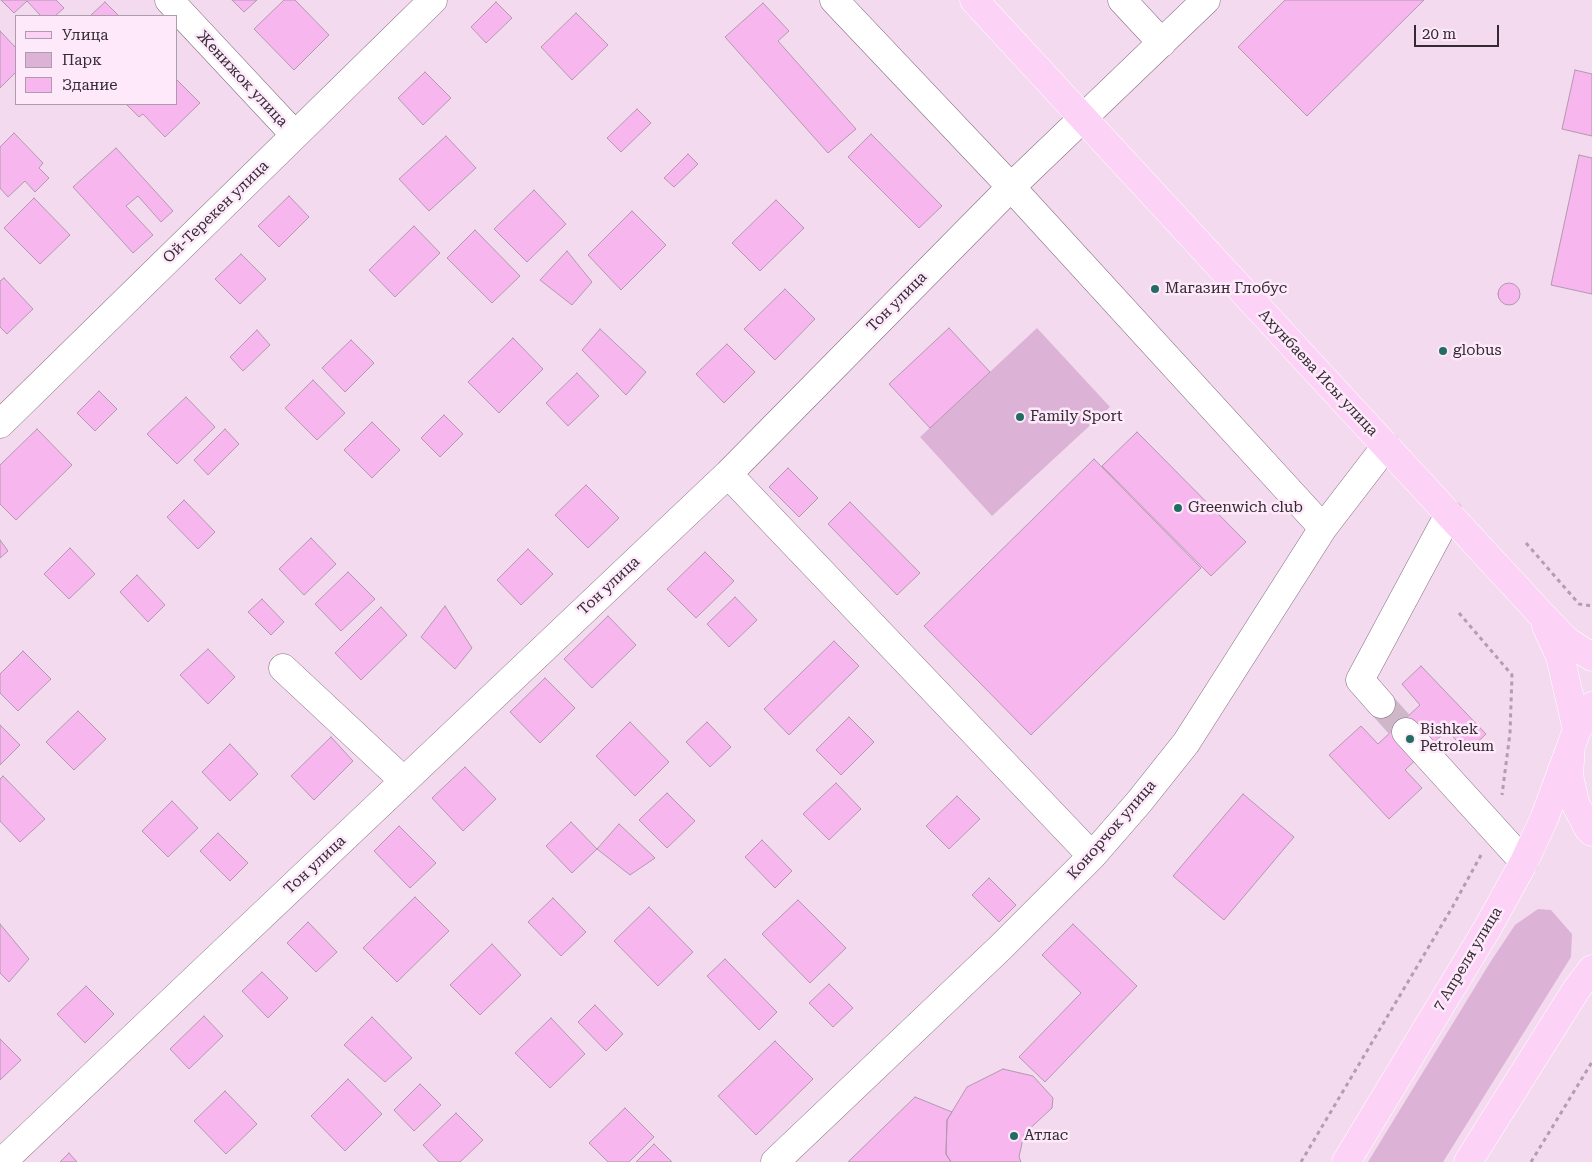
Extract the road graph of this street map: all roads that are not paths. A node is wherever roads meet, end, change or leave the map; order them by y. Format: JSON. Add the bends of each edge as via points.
{"nodes":[{"id":1,"x":169,"y":0,"type":"edge"},
{"id":2,"x":433,"y":0,"type":"edge"},
{"id":3,"x":834,"y":0,"type":"edge"},
{"id":4,"x":974,"y":0,"type":"edge"},
{"id":5,"x":1122,"y":0,"type":"edge"},
{"id":6,"x":1206,"y":0,"type":"edge"},
{"id":7,"x":1162,"y":43,"type":"junction"},
{"id":8,"x":1083,"y":118,"type":"junction"},
{"id":9,"x":295,"y":135,"type":"junction"},
{"id":10,"x":1011,"y":187,"type":"junction"},
{"id":11,"x":0,"y":424,"type":"edge"},
{"id":12,"x":1386,"y":446,"type":"junction"},
{"id":13,"x":728,"y":474,"type":"junction"},
{"id":14,"x":1449,"y":514,"type":"junction"},
{"id":15,"x":1323,"y":528,"type":"junction"},
{"id":16,"x":1540,"y":613,"type":"junction"},
{"id":17,"x":1592,"y":657,"type":"edge"},
{"id":18,"x":283,"y":668,"type":"dead end"},
{"id":19,"x":1381,"y":704,"type":"tunnel mouth"},
{"id":20,"x":1592,"y":706,"type":"edge"},
{"id":21,"x":1406,"y":732,"type":"tunnel mouth"},
{"id":22,"x":1574,"y":738,"type":"junction"},
{"id":23,"x":404,"y":781,"type":"junction"},
{"id":24,"x":1592,"y":832,"type":"edge"},
{"id":25,"x":1092,"y":856,"type":"junction"},
{"id":26,"x":1524,"y":862,"type":"junction"},
{"id":27,"x":1592,"y":969,"type":"edge"},
{"id":28,"x":2,"y":1162,"type":"edge"},
{"id":29,"x":775,"y":1162,"type":"edge"},
{"id":30,"x":1346,"y":1162,"type":"edge"},
{"id":31,"x":1468,"y":1162,"type":"edge"}],
"edges":[{"from":1,"to":9,"type":"street","name":"Женижок улица"},
{"from":2,"to":9,"type":"street","name":"Ой-Терекен улица"},
{"from":3,"to":10,"type":"street"},
{"from":4,"to":8,"type":"main road","name":"Ахунбаева Исы улица"},
{"from":5,"to":7,"type":"street"},
{"from":6,"to":7,"type":"street","name":"Тон улица"},
{"from":7,"to":8,"type":"street","name":"Тон улица"},
{"from":8,"to":10,"type":"street","name":"Тон улица"},
{"from":8,"to":12,"type":"main road","name":"Ахунбаева Исы улица"},
{"from":9,"to":11,"type":"street","name":"Ой-Терекен улица"},
{"from":10,"to":13,"type":"street","name":"Тон улица"},
{"from":10,"to":15,"type":"street"},
{"from":12,"to":14,"type":"main road","name":"Ахунбаева Исы улица"},
{"from":12,"to":15,"type":"street","name":"Конорчок улица"},
{"from":13,"to":23,"type":"street","name":"Тон улица"},
{"from":13,"to":25,"type":"street"},
{"from":14,"to":16,"type":"main road","name":"Ахунбаева Исы улица"},
{"from":14,"to":19,"type":"street","via":[[1360,680]]},
{"from":15,"to":25,"type":"street","name":"Конорчок улица","via":[[1186,743]]},
{"from":16,"to":17,"type":"main road","name":"Ахунбаева Исы улица","via":[[1567,641]]},
{"from":16,"to":22,"type":"main road","name":"Ахунбаева Исы улица","via":[[1560,656]]},
{"from":18,"to":23,"type":"street"},
{"from":20,"to":22,"type":"main road","name":"7 Апреля улица"},
{"from":21,"to":26,"type":"street"},
{"from":22,"to":24,"type":"main road","via":[[1569,775],[1575,803]]},
{"from":22,"to":26,"type":"main road","name":"7 Апреля улица"},
{"from":23,"to":28,"type":"street","name":"Тон улица"},
{"from":25,"to":29,"type":"street","name":"Конорчок улица"},
{"from":26,"to":30,"type":"main road","name":"7 Апреля улица"},
{"from":27,"to":31,"type":"main road"}]}
